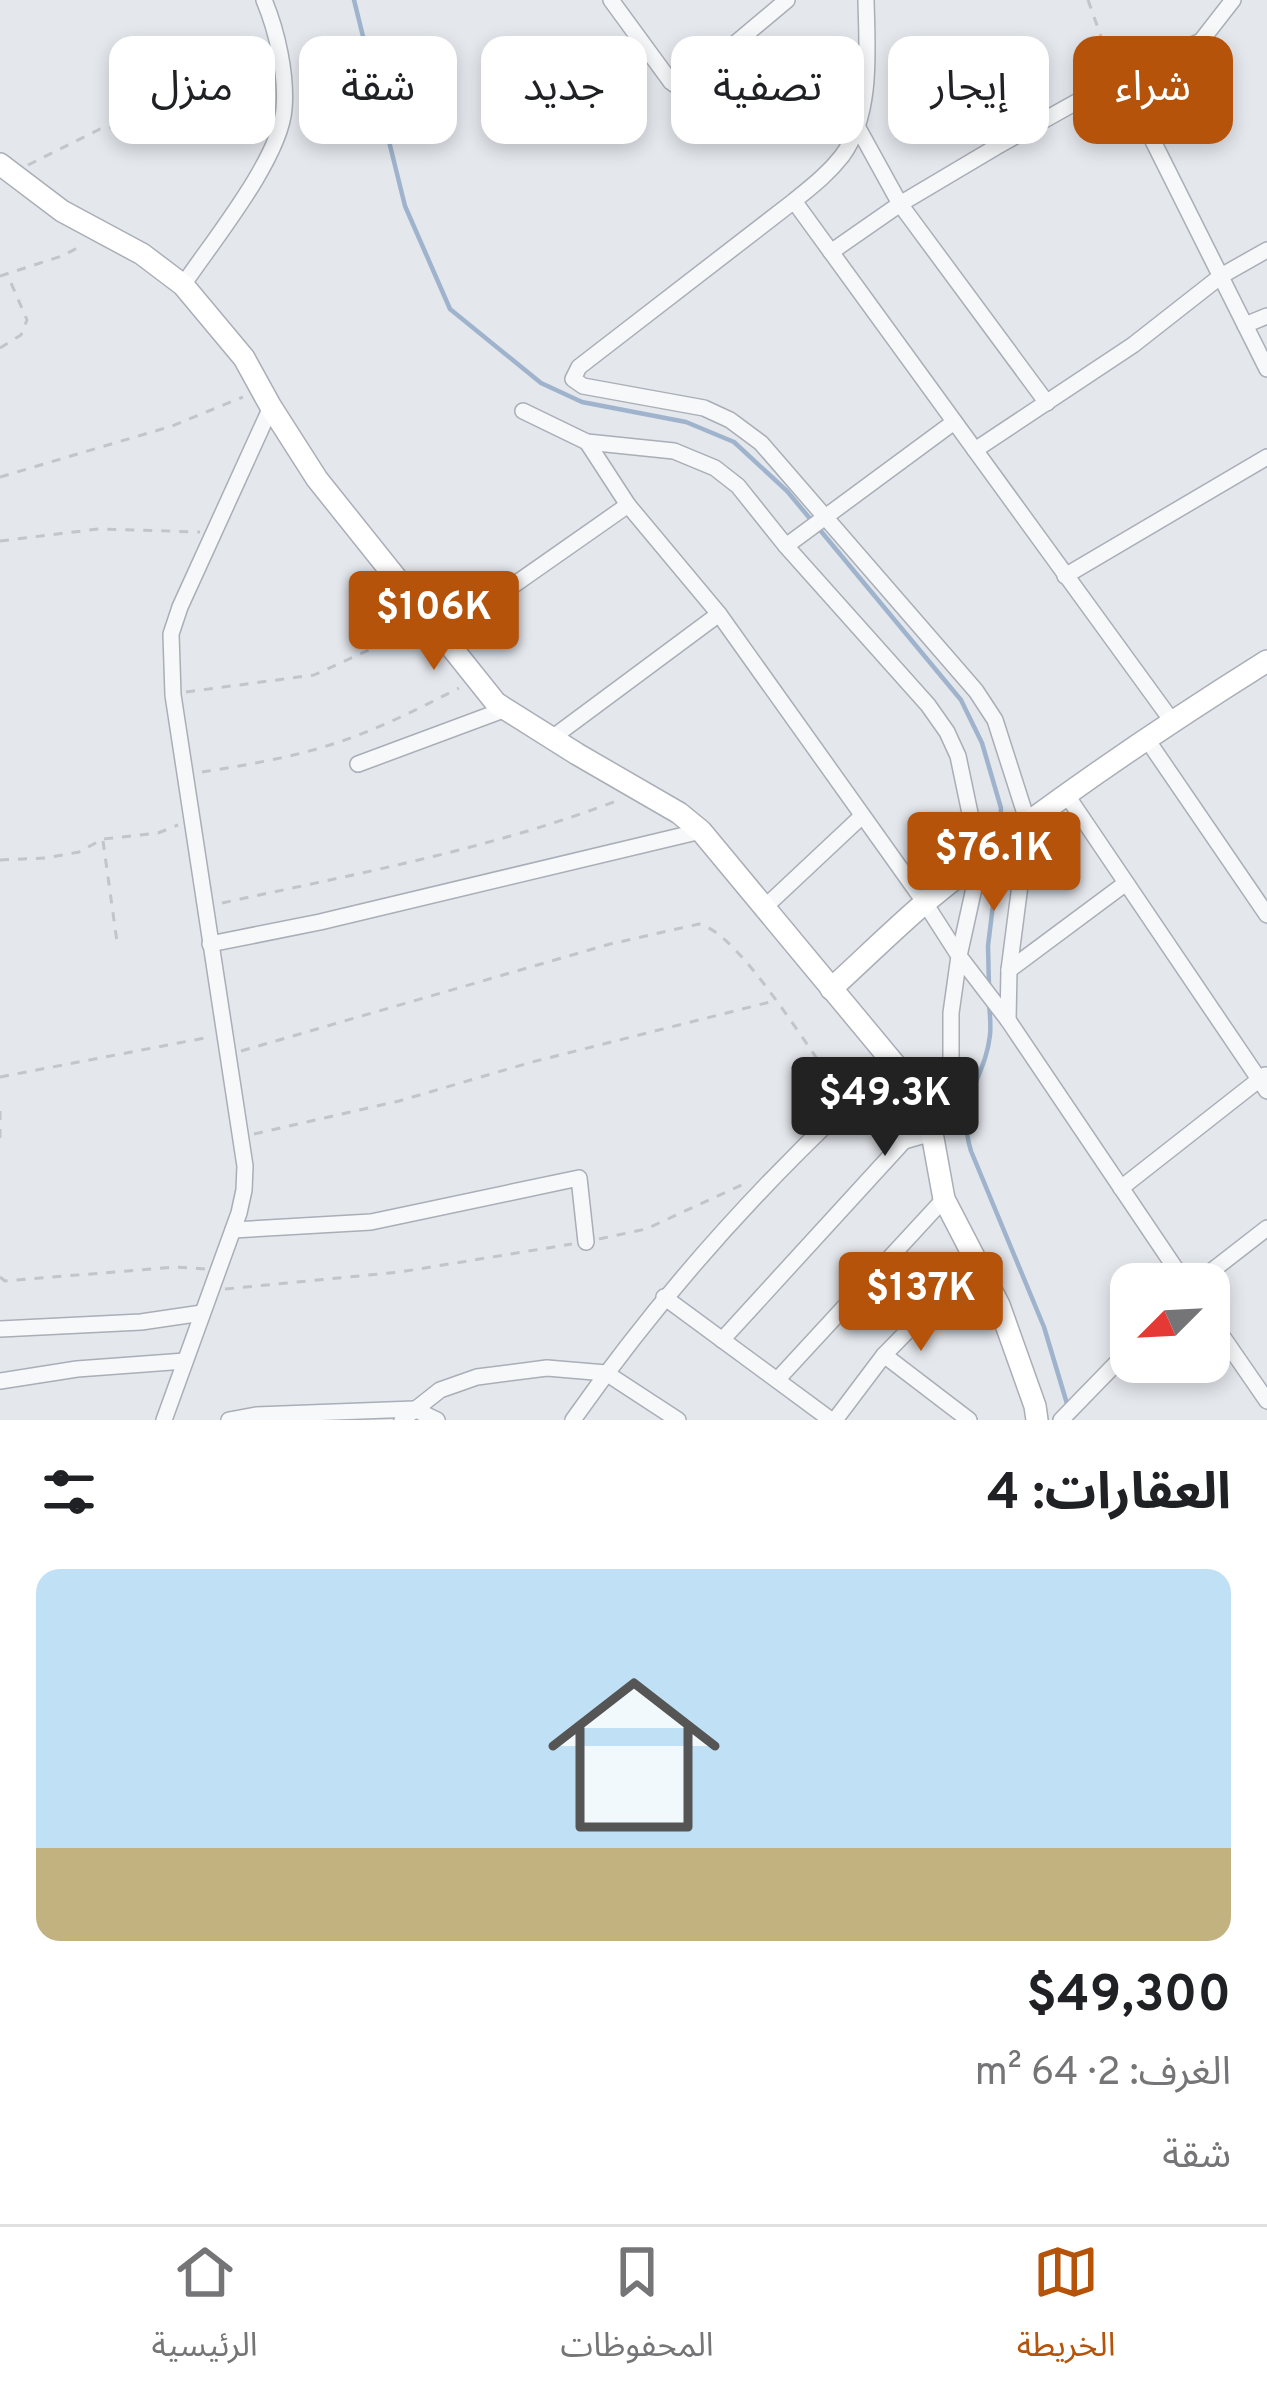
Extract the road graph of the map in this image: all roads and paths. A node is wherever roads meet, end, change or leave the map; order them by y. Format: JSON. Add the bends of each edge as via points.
{"nodes":[{"id":1,"x":264,"y":0,"type":"edge"},
{"id":2,"x":611,"y":0,"type":"edge"},
{"id":3,"x":787,"y":0,"type":"edge"},
{"id":4,"x":866,"y":0,"type":"edge"},
{"id":5,"x":1088,"y":0,"type":"edge"},
{"id":6,"x":1233,"y":0,"type":"edge"},
{"id":7,"x":1100,"y":36,"type":"edge"},
{"id":8,"x":1205,"y":36,"type":"edge"},
{"id":9,"x":282,"y":72,"type":"junction"},
{"id":10,"x":864,"y":89,"type":"edge"},
{"id":11,"x":1073,"y":105,"type":"edge"},
{"id":12,"x":864,"y":139,"type":"edge"},
{"id":13,"x":848,"y":144,"type":"edge"},
{"id":14,"x":1155,"y":144,"type":"edge"},
{"id":15,"x":6,"y":169,"type":"edge"},
{"id":16,"x":794,"y":202,"type":"junction"},
{"id":17,"x":900,"y":205,"type":"junction"},
{"id":18,"x":106,"y":234,"type":"junction"},
{"id":19,"x":1267,"y":250,"type":"edge"},
{"id":20,"x":831,"y":253,"type":"junction"},
{"id":21,"x":7,"y":274,"type":"junction"},
{"id":22,"x":0,"y":276,"type":"edge"},
{"id":23,"x":1221,"y":276,"type":"junction"},
{"id":24,"x":183,"y":285,"type":"junction"},
{"id":25,"x":1267,"y":316,"type":"edge"},
{"id":26,"x":1246,"y":325,"type":"junction"},
{"id":27,"x":0,"y":348,"type":"edge"},
{"id":28,"x":1267,"y":369,"type":"edge"},
{"id":29,"x":266,"y":398,"type":"junction"},
{"id":30,"x":1047,"y":403,"type":"junction"},
{"id":31,"x":523,"y":412,"type":"dead end"},
{"id":32,"x":954,"y":422,"type":"junction"},
{"id":33,"x":587,"y":442,"type":"junction"},
{"id":34,"x":975,"y":450,"type":"junction"},
{"id":35,"x":1267,"y":457,"type":"edge"},
{"id":36,"x":0,"y":477,"type":"edge"},
{"id":37,"x":628,"y":505,"type":"junction"},
{"id":38,"x":824,"y":517,"type":"junction"},
{"id":39,"x":214,"y":533,"type":"junction"},
{"id":40,"x":0,"y":541,"type":"edge"},
{"id":41,"x":793,"y":541,"type":"junction"},
{"id":42,"x":1065,"y":576,"type":"junction"},
{"id":43,"x":719,"y":614,"type":"junction"},
{"id":44,"x":435,"y":629,"type":"junction"},
{"id":45,"x":1267,"y":661,"type":"edge"},
{"id":46,"x":477,"y":679,"type":"junction"},
{"id":47,"x":172,"y":694,"type":"junction"},
{"id":48,"x":506,"y":710,"type":"junction"},
{"id":49,"x":1172,"y":721,"type":"junction"},
{"id":50,"x":552,"y":738,"type":"junction"},
{"id":51,"x":1146,"y":738,"type":"junction"},
{"id":52,"x":358,"y":764,"type":"dead end"},
{"id":53,"x":184,"y":775,"type":"junction"},
{"id":54,"x":643,"y":791,"type":"junction"},
{"id":55,"x":1066,"y":794,"type":"junction"},
{"id":56,"x":861,"y":817,"type":"junction"},
{"id":57,"x":190,"y":820,"type":"junction"},
{"id":58,"x":1023,"y":827,"type":"junction"},
{"id":59,"x":701,"y":831,"type":"junction"},
{"id":60,"x":103,"y":839,"type":"junction"},
{"id":61,"x":984,"y":857,"type":"junction"},
{"id":62,"x":0,"y":860,"type":"edge"},
{"id":63,"x":1126,"y":883,"type":"junction"},
{"id":64,"x":925,"y":903,"type":"junction"},
{"id":65,"x":203,"y":907,"type":"junction"},
{"id":66,"x":765,"y":907,"type":"junction"},
{"id":67,"x":1267,"y":915,"type":"edge"},
{"id":68,"x":117,"y":942,"type":"dead end"},
{"id":69,"x":210,"y":944,"type":"junction"},
{"id":70,"x":959,"y":956,"type":"junction"},
{"id":71,"x":1009,"y":970,"type":"junction"},
{"id":72,"x":831,"y":989,"type":"junction"},
{"id":73,"x":776,"y":1001,"type":"junction"},
{"id":74,"x":1008,"y":1020,"type":"junction"},
{"id":75,"x":225,"y":1034,"type":"junction"},
{"id":76,"x":228,"y":1054,"type":"junction"},
{"id":77,"x":0,"y":1077,"type":"edge"},
{"id":78,"x":1264,"y":1081,"type":"edge"},
{"id":79,"x":850,"y":1104,"type":"junction"},
{"id":80,"x":0,"y":1111,"type":"edge"},
{"id":81,"x":932,"y":1133,"type":"junction"},
{"id":82,"x":241,"y":1137,"type":"junction"},
{"id":83,"x":0,"y":1139,"type":"edge"},
{"id":84,"x":904,"y":1141,"type":"junction"},
{"id":85,"x":780,"y":1168,"type":"junction"},
{"id":86,"x":1121,"y":1188,"type":"junction"},
{"id":87,"x":944,"y":1198,"type":"junction"},
{"id":88,"x":1267,"y":1228,"type":"edge"},
{"id":89,"x":233,"y":1230,"type":"junction"},
{"id":90,"x":586,"y":1242,"type":"junction"},
{"id":91,"x":976,"y":1261,"type":"junction"},
{"id":92,"x":1172,"y":1263,"type":"edge"},
{"id":93,"x":1222,"y":1263,"type":"edge"},
{"id":94,"x":218,"y":1270,"type":"junction"},
{"id":95,"x":0,"y":1277,"type":"edge"},
{"id":96,"x":211,"y":1291,"type":"junction"},
{"id":97,"x":664,"y":1297,"type":"junction"},
{"id":98,"x":202,"y":1313,"type":"junction"},
{"id":99,"x":0,"y":1329,"type":"edge"},
{"id":100,"x":722,"y":1340,"type":"junction"},
{"id":101,"x":1230,"y":1346,"type":"edge"},
{"id":102,"x":884,"y":1355,"type":"junction"},
{"id":103,"x":185,"y":1361,"type":"junction"},
{"id":104,"x":1267,"y":1361,"type":"edge"},
{"id":105,"x":1110,"y":1370,"type":"edge"},
{"id":106,"x":606,"y":1373,"type":"junction"},
{"id":107,"x":1250,"y":1374,"type":"junction"},
{"id":108,"x":777,"y":1380,"type":"junction"},
{"id":109,"x":0,"y":1381,"type":"edge"},
{"id":110,"x":1267,"y":1401,"type":"edge"},
{"id":111,"x":408,"y":1414,"type":"edge"},
{"id":112,"x":1032,"y":1415,"type":"edge"},
{"id":113,"x":669,"y":1418,"type":"edge"},
{"id":114,"x":164,"y":1420,"type":"edge"},
{"id":115,"x":229,"y":1420,"type":"edge"},
{"id":116,"x":437,"y":1420,"type":"edge"},
{"id":117,"x":573,"y":1420,"type":"edge"},
{"id":118,"x":833,"y":1420,"type":"edge"},
{"id":119,"x":969,"y":1420,"type":"edge"},
{"id":120,"x":1061,"y":1420,"type":"edge"}],
"edges":[{"from":1,"to":9,"type":"street"},
{"from":2,"to":3,"type":"street","via":[[679,87]]},
{"from":4,"to":10,"type":"street"},
{"from":5,"to":7,"type":"path"},
{"from":6,"to":8,"type":"street"},
{"from":9,"to":15,"type":"path","via":[[153,127],[100,129]]},
{"from":9,"to":24,"type":"street","via":[[275,144]]},
{"from":11,"to":17,"type":"street"},
{"from":12,"to":17,"type":"street"},
{"from":13,"to":16,"type":"street"},
{"from":14,"to":23,"type":"street"},
{"from":15,"to":18,"type":"street"},
{"from":16,"to":20,"type":"street"},
{"from":16,"to":38,"type":"street","via":[[573,379],[730,420],[761,443]]},
{"from":17,"to":20,"type":"street"},
{"from":17,"to":30,"type":"street"},
{"from":18,"to":21,"type":"path"},
{"from":18,"to":24,"type":"street"},
{"from":19,"to":23,"type":"street"},
{"from":20,"to":32,"type":"street"},
{"from":21,"to":22,"type":"path"},
{"from":21,"to":27,"type":"path","via":[[27,320],[21,335]]},
{"from":23,"to":26,"type":"street"},
{"from":23,"to":30,"type":"street"},
{"from":24,"to":29,"type":"street","via":[[236,347]]},
{"from":25,"to":26,"type":"street"},
{"from":26,"to":28,"type":"street"},
{"from":29,"to":36,"type":"path"},
{"from":29,"to":39,"type":"street"},
{"from":29,"to":44,"type":"street","via":[[317,479]]},
{"from":30,"to":34,"type":"street"},
{"from":31,"to":33,"type":"street"},
{"from":32,"to":34,"type":"street"},
{"from":32,"to":38,"type":"street"},
{"from":33,"to":37,"type":"street"},
{"from":33,"to":41,"type":"street","via":[[674,452],[715,468]]},
{"from":34,"to":42,"type":"street"},
{"from":35,"to":42,"type":"street"},
{"from":37,"to":43,"type":"street"},
{"from":37,"to":44,"type":"street"},
{"from":38,"to":41,"type":"street"},
{"from":38,"to":58,"type":"street","via":[[976,691],[994,720]]},
{"from":39,"to":40,"type":"path","via":[[98,529]]},
{"from":39,"to":47,"type":"street","via":[[170,634]]},
{"from":41,"to":61,"type":"street","via":[[947,732]]},
{"from":42,"to":49,"type":"street"},
{"from":43,"to":50,"type":"street"},
{"from":43,"to":56,"type":"street"},
{"from":44,"to":46,"type":"street"},
{"from":44,"to":47,"type":"path","via":[[314,675]]},
{"from":45,"to":49,"type":"street"},
{"from":46,"to":48,"type":"street"},
{"from":46,"to":53,"type":"path","via":[[337,743]]},
{"from":47,"to":53,"type":"street"},
{"from":48,"to":50,"type":"street"},
{"from":48,"to":52,"type":"street"},
{"from":49,"to":51,"type":"street"},
{"from":50,"to":54,"type":"street"},
{"from":51,"to":55,"type":"street"},
{"from":51,"to":67,"type":"street"},
{"from":53,"to":57,"type":"street"},
{"from":54,"to":59,"type":"street"},
{"from":54,"to":65,"type":"path","via":[[510,837]]},
{"from":55,"to":58,"type":"street"},
{"from":55,"to":63,"type":"street"},
{"from":56,"to":64,"type":"street"},
{"from":56,"to":66,"type":"street"},
{"from":57,"to":60,"type":"path"},
{"from":57,"to":65,"type":"street"},
{"from":58,"to":61,"type":"street"},
{"from":58,"to":71,"type":"street"},
{"from":59,"to":66,"type":"street"},
{"from":59,"to":69,"type":"street"},
{"from":60,"to":62,"type":"path","via":[[80,852]]},
{"from":60,"to":68,"type":"path"},
{"from":61,"to":64,"type":"street"},
{"from":61,"to":70,"type":"street"},
{"from":63,"to":71,"type":"street"},
{"from":63,"to":78,"type":"street"},
{"from":64,"to":70,"type":"street"},
{"from":64,"to":72,"type":"street"},
{"from":65,"to":69,"type":"street"},
{"from":66,"to":72,"type":"street"},
{"from":69,"to":75,"type":"street"},
{"from":70,"to":74,"type":"street"},
{"from":70,"to":81,"type":"street","via":[[951,1067]]},
{"from":71,"to":74,"type":"street"},
{"from":72,"to":81,"type":"street","via":[[921,1096]]},
{"from":73,"to":76,"type":"path","via":[[712,928],[699,924]]},
{"from":73,"to":79,"type":"path"},
{"from":73,"to":82,"type":"path"},
{"from":74,"to":86,"type":"street"},
{"from":75,"to":76,"type":"street"},
{"from":75,"to":77,"type":"path"},
{"from":76,"to":82,"type":"street"},
{"from":78,"to":86,"type":"street"},
{"from":79,"to":84,"type":"street"},
{"from":79,"to":85,"type":"street"},
{"from":80,"to":83,"type":"path"},
{"from":81,"to":84,"type":"street"},
{"from":81,"to":87,"type":"street"},
{"from":82,"to":89,"type":"street","via":[[244,1190]]},
{"from":84,"to":100,"type":"street"},
{"from":85,"to":90,"type":"path","via":[[646,1229]]},
{"from":85,"to":97,"type":"street"},
{"from":86,"to":92,"type":"street"},
{"from":87,"to":91,"type":"street"},
{"from":87,"to":108,"type":"street"},
{"from":88,"to":93,"type":"street"},
{"from":89,"to":90,"type":"street","via":[[371,1222],[579,1178]]},
{"from":89,"to":94,"type":"street"},
{"from":90,"to":96,"type":"path"},
{"from":91,"to":102,"type":"street"},
{"from":91,"to":112,"type":"street","via":[[999,1305]]},
{"from":94,"to":95,"type":"path"},
{"from":94,"to":96,"type":"street"},
{"from":96,"to":98,"type":"street"},
{"from":97,"to":100,"type":"street"},
{"from":97,"to":106,"type":"street"},
{"from":98,"to":99,"type":"street"},
{"from":98,"to":103,"type":"street"},
{"from":100,"to":108,"type":"street"},
{"from":101,"to":107,"type":"street"},
{"from":102,"to":118,"type":"street"},
{"from":102,"to":119,"type":"street"},
{"from":103,"to":109,"type":"street"},
{"from":103,"to":114,"type":"street"},
{"from":104,"to":107,"type":"street"},
{"from":105,"to":120,"type":"street"},
{"from":106,"to":111,"type":"street","via":[[547,1368],[477,1377],[440,1390]]},
{"from":106,"to":113,"type":"street"},
{"from":106,"to":117,"type":"street"},
{"from":107,"to":110,"type":"street"},
{"from":108,"to":118,"type":"street"},
{"from":111,"to":115,"type":"street"},
{"from":111,"to":116,"type":"street"}]}
